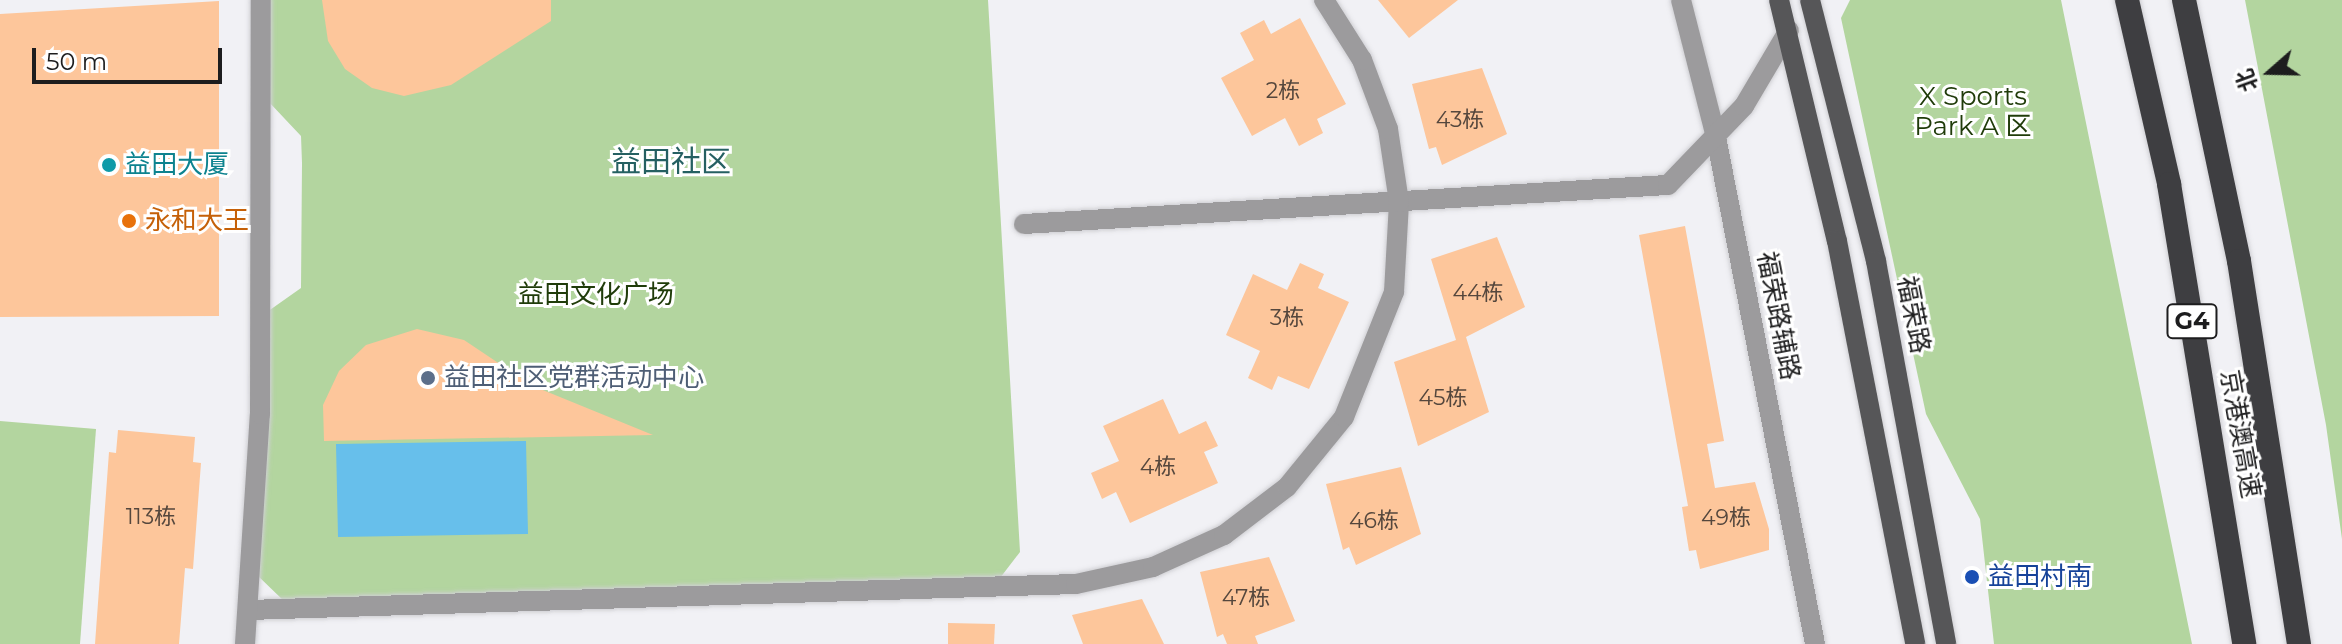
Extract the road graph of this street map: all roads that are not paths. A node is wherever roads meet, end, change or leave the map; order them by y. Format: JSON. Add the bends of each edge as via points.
{"nodes":[{"id":1,"x":261,"y":0,"type":"edge"},
{"id":2,"x":1324,"y":0,"type":"edge"},
{"id":3,"x":1681,"y":0,"type":"edge"},
{"id":4,"x":1779,"y":0,"type":"edge"},
{"id":5,"x":1810,"y":0,"type":"edge"},
{"id":6,"x":2127,"y":0,"type":"edge"},
{"id":7,"x":2184,"y":0,"type":"edge"},
{"id":8,"x":1789,"y":30,"type":"junction"},
{"id":9,"x":1716,"y":137,"type":"junction"},
{"id":10,"x":1399,"y":202,"type":"junction"},
{"id":11,"x":1024,"y":224,"type":"dead end"},
{"id":12,"x":248,"y":610,"type":"junction"},
{"id":13,"x":245,"y":644,"type":"edge"},
{"id":14,"x":1815,"y":644,"type":"edge"},
{"id":15,"x":1915,"y":644,"type":"edge"},
{"id":16,"x":1946,"y":644,"type":"edge"},
{"id":17,"x":2244,"y":644,"type":"edge"},
{"id":18,"x":2299,"y":644,"type":"edge"}],
"edges":[{"from":1,"to":12,"type":"street","via":[[260,414]]},
{"from":2,"to":10,"type":"street","via":[[1377,94]]},
{"from":3,"to":9,"type":"street","name":"福荣路辅路"},
{"from":4,"to":8,"type":"main road"},
{"from":5,"to":16,"type":"main road","name":"福荣路","via":[[1876,261]]},
{"from":6,"to":17,"type":"highway","name":"京港澳高速","number":"G4","via":[[2169,184]]},
{"from":7,"to":18,"type":"highway","name":"京港澳高速","number":"G4","via":[[2239,261]]},
{"from":8,"to":9,"type":"street","via":[[1744,106]]},
{"from":8,"to":15,"type":"main road"},
{"from":9,"to":10,"type":"street","via":[[1668,185]]},
{"from":9,"to":14,"type":"street","name":"福荣路辅路"},
{"from":10,"to":11,"type":"street"},
{"from":10,"to":12,"type":"street","via":[[1394,292],[1344,417],[1257,512],[1153,567],[1063,585]]},
{"from":12,"to":13,"type":"street"}]}
